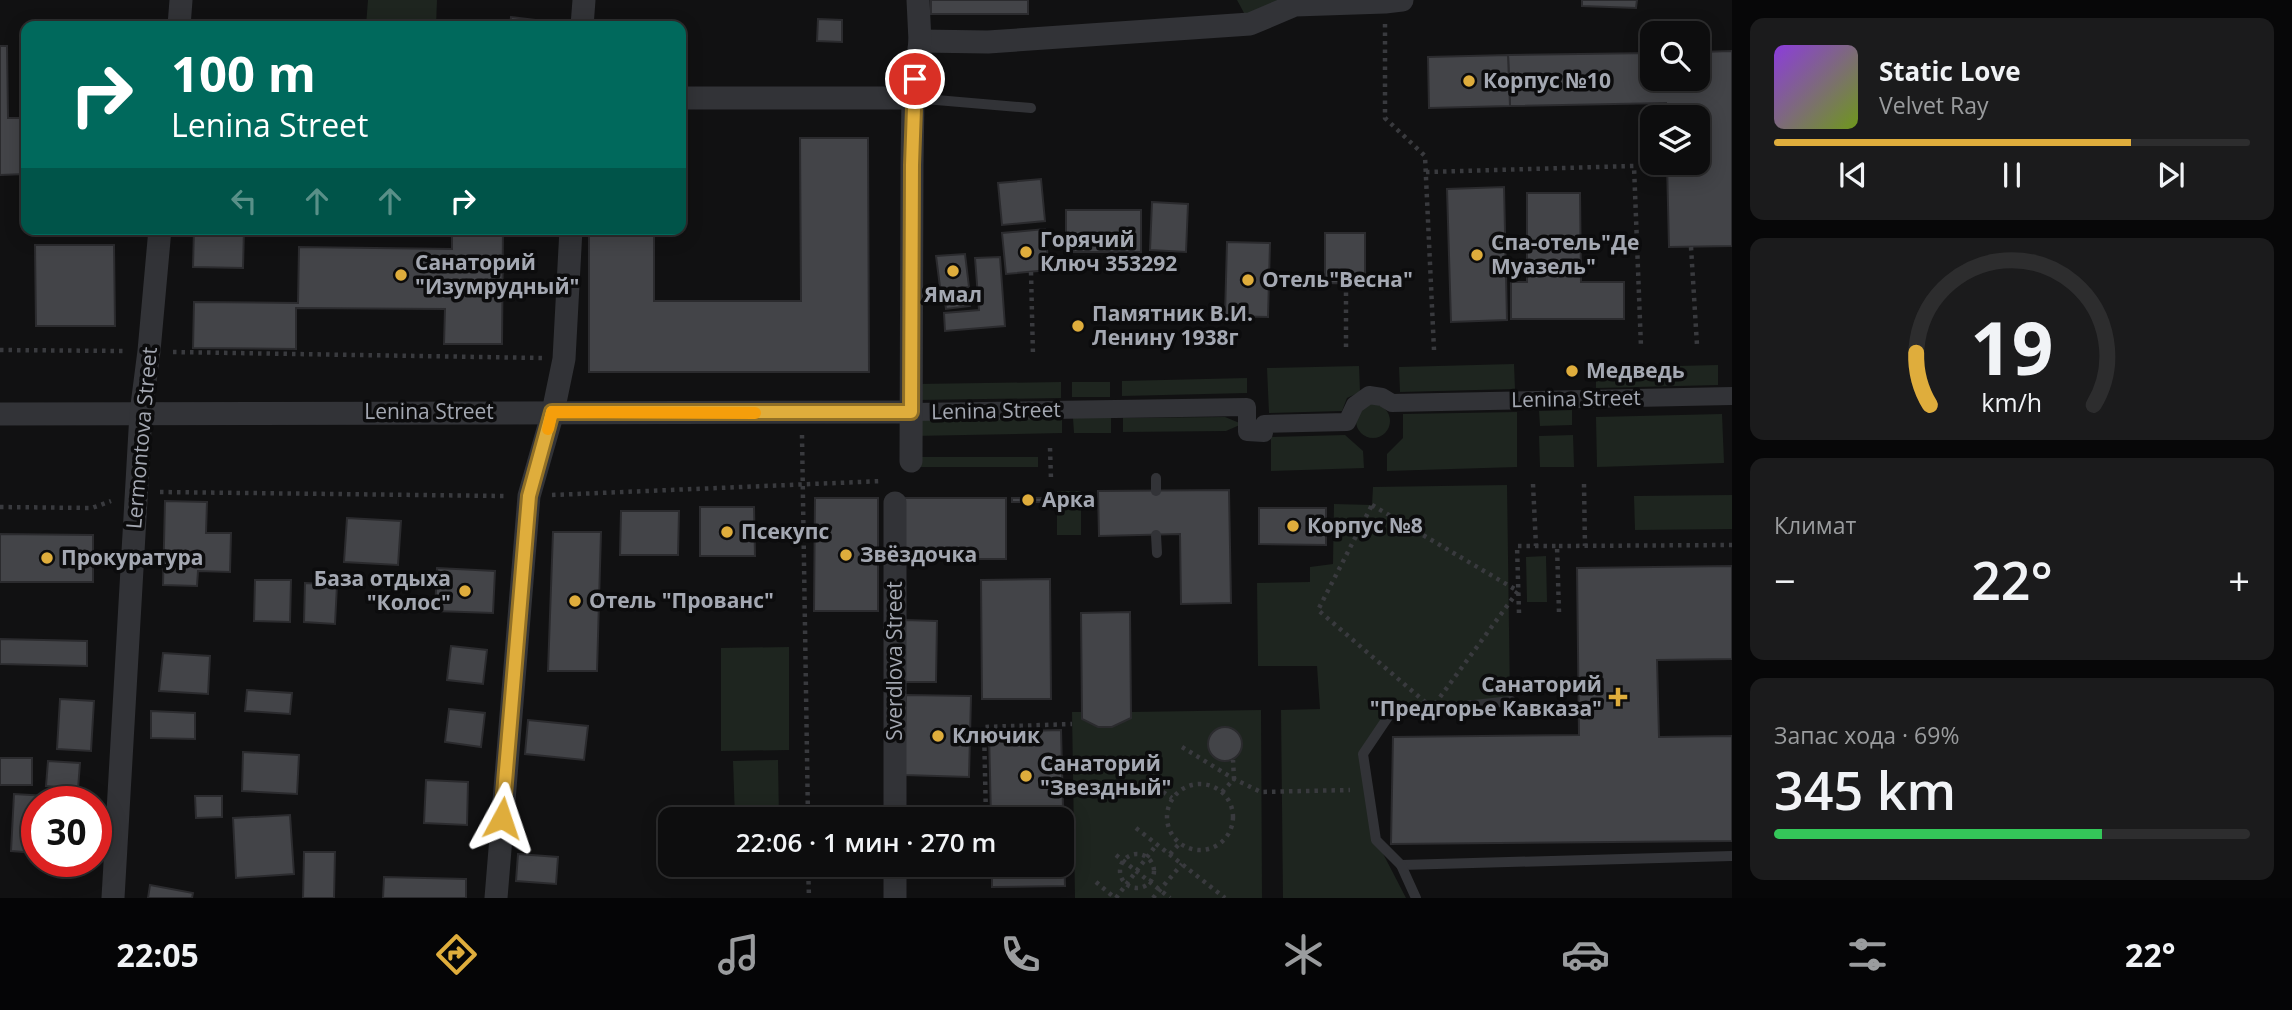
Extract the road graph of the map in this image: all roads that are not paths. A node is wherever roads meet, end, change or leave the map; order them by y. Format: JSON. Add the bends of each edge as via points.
{"nodes":[{"id":1,"x":181,"y":0,"type":"edge"},
{"id":2,"x":584,"y":0,"type":"edge"},
{"id":3,"x":918,"y":0,"type":"edge"},
{"id":4,"x":1394,"y":1,"type":"edge"},
{"id":5,"x":179,"y":21,"type":"edge"},
{"id":6,"x":582,"y":21,"type":"edge"},
{"id":7,"x":920,"y":41,"type":"junction"},
{"id":8,"x":686,"y":98,"type":"edge"},
{"id":9,"x":913,"y":98,"type":"junction"},
{"id":10,"x":1031,"y":108,"type":"dead end"},
{"id":11,"x":159,"y":235,"type":"edge"},
{"id":12,"x":571,"y":235,"type":"edge"},
{"id":13,"x":1732,"y":396,"type":"edge"},
{"id":14,"x":141,"y":412,"type":"junction"},
{"id":15,"x":552,"y":412,"type":"junction"},
{"id":16,"x":911,"y":412,"type":"junction"},
{"id":17,"x":0,"y":414,"type":"edge"},
{"id":18,"x":911,"y":461,"type":"dead end"},
{"id":19,"x":1156,"y":478,"type":"dead end"},
{"id":20,"x":1156,"y":491,"type":"dead end"},
{"id":21,"x":896,"y":492,"type":"road end"},
{"id":22,"x":1156,"y":535,"type":"dead end"},
{"id":23,"x":1157,"y":553,"type":"dead end"},
{"id":24,"x":1511,"y":701,"type":"dead end"},
{"id":25,"x":895,"y":807,"type":"edge"},
{"id":26,"x":1732,"y":856,"type":"edge"},
{"id":27,"x":1401,"y":864,"type":"junction"},
{"id":28,"x":895,"y":877,"type":"edge"},
{"id":29,"x":113,"y":898,"type":"edge"},
{"id":30,"x":496,"y":898,"type":"edge"},
{"id":31,"x":895,"y":898,"type":"edge"},
{"id":32,"x":1416,"y":898,"type":"edge"}],
"edges":[{"from":1,"to":5,"type":"street"},
{"from":2,"to":6,"type":"street"},
{"from":3,"to":7,"type":"street"},
{"from":4,"to":7,"type":"street","via":[[1295,5],[1250,24],[988,42]]},
{"from":7,"to":9,"type":"street"},
{"from":8,"to":9,"type":"street"},
{"from":9,"to":10,"type":"lane"},
{"from":9,"to":16,"type":"street"},
{"from":11,"to":14,"type":"street","name":"Lermontova Street"},
{"from":12,"to":15,"type":"street","via":[[564,359]]},
{"from":13,"to":16,"type":"street","name":"Lenina Street","via":[[1392,403],[1369,395],[1355,405],[1347,422],[1264,424],[1264,433],[1247,432],[1247,407]]},
{"from":14,"to":15,"type":"street","name":"Lenina Street"},
{"from":14,"to":17,"type":"street","name":"Lenina Street"},
{"from":14,"to":29,"type":"street","name":"Lermontova Street"},
{"from":15,"to":16,"type":"street","name":"Lenina Street"},
{"from":15,"to":30,"type":"street","via":[[529,496]]},
{"from":16,"to":18,"type":"street"},
{"from":19,"to":20,"type":"lane"},
{"from":21,"to":25,"type":"street","name":"Sverdlova Street"},
{"from":22,"to":23,"type":"lane"},
{"from":24,"to":27,"type":"lane","via":[[1390,714],[1363,754],[1376,840]]},
{"from":26,"to":27,"type":"lane"},
{"from":27,"to":32,"type":"lane"},
{"from":28,"to":31,"type":"street"}]}
